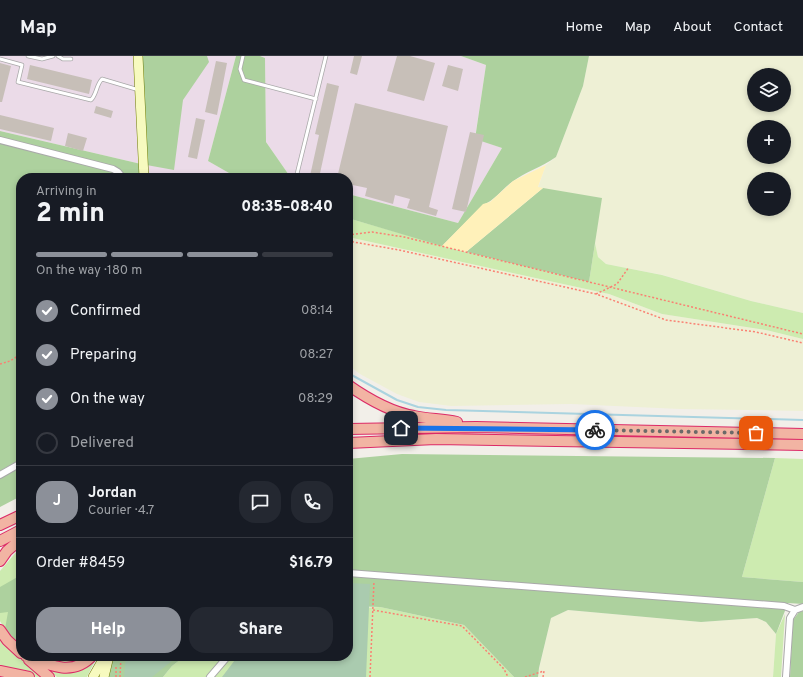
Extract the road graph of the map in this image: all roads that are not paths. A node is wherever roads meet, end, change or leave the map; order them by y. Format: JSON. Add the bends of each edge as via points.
{"nodes":[{"id":1,"x":28,"y":56,"type":"edge"},
{"id":2,"x":52,"y":56,"type":"edge"},
{"id":3,"x":58,"y":56,"type":"edge"},
{"id":4,"x":138,"y":56,"type":"edge"},
{"id":5,"x":244,"y":56,"type":"edge"},
{"id":6,"x":326,"y":56,"type":"edge"},
{"id":7,"x":0,"y":59,"type":"edge"},
{"id":8,"x":72,"y":59,"type":"dead end"},
{"id":9,"x":140,"y":90,"type":"junction"},
{"id":10,"x":316,"y":99,"type":"junction"},
{"id":11,"x":0,"y":140,"type":"edge"},
{"id":12,"x":119,"y":173,"type":"edge"},
{"id":13,"x":144,"y":173,"type":"edge"},
{"id":14,"x":297,"y":173,"type":"edge"},
{"id":15,"x":353,"y":388,"type":"edge"},
{"id":16,"x":476,"y":427,"type":"junction"},
{"id":17,"x":353,"y":429,"type":"edge"},
{"id":18,"x":803,"y":434,"type":"edge"},
{"id":19,"x":353,"y":443,"type":"edge"},
{"id":20,"x":803,"y":446,"type":"edge"},
{"id":21,"x":16,"y":465,"type":"edge"},
{"id":22,"x":0,"y":475,"type":"edge"},
{"id":23,"x":16,"y":517,"type":"edge"},
{"id":24,"x":0,"y":525,"type":"edge"},
{"id":25,"x":16,"y":533,"type":"edge"},
{"id":26,"x":0,"y":541,"type":"edge"},
{"id":27,"x":16,"y":543,"type":"edge"},
{"id":28,"x":0,"y":561,"type":"edge"},
{"id":29,"x":353,"y":573,"type":"edge"},
{"id":30,"x":803,"y":607,"type":"edge"},
{"id":31,"x":795,"y":610,"type":"junction"},
{"id":32,"x":0,"y":631,"type":"edge"},
{"id":33,"x":16,"y":648,"type":"edge"},
{"id":34,"x":31,"y":661,"type":"edge"},
{"id":35,"x":38,"y":661,"type":"edge"},
{"id":36,"x":86,"y":661,"type":"edge"},
{"id":37,"x":102,"y":661,"type":"edge"},
{"id":38,"x":107,"y":661,"type":"edge"},
{"id":39,"x":224,"y":661,"type":"edge"},
{"id":40,"x":0,"y":671,"type":"edge"},
{"id":41,"x":29,"y":677,"type":"edge"},
{"id":42,"x":49,"y":677,"type":"edge"},
{"id":43,"x":93,"y":677,"type":"edge"},
{"id":44,"x":104,"y":677,"type":"edge"},
{"id":45,"x":210,"y":677,"type":"edge"},
{"id":46,"x":786,"y":677,"type":"edge"}],
"edges":[{"from":1,"to":2,"type":"lane","via":[[42,59]]},
{"from":3,"to":8,"type":"lane"},
{"from":4,"to":9,"type":"main road"},
{"from":5,"to":10,"type":"lane","via":[[240,69],[244,80]]},
{"from":6,"to":10,"type":"lane"},
{"from":7,"to":9,"type":"lane","via":[[22,65],[18,82],[91,100],[95,96],[98,82],[102,79]]},
{"from":9,"to":13,"type":"main road"},
{"from":10,"to":14,"type":"lane"},
{"from":11,"to":12,"type":"street","via":[[113,169]]},
{"from":15,"to":16,"type":"highway","via":[[376,402],[403,413]]},
{"from":16,"to":17,"type":"highway"},
{"from":16,"to":18,"type":"highway"},
{"from":19,"to":20,"type":"highway","via":[[436,439]]},
{"from":21,"to":22,"type":"street"},
{"from":23,"to":24,"type":"highway"},
{"from":25,"to":26,"type":"highway"},
{"from":27,"to":28,"type":"highway"},
{"from":29,"to":31,"type":"street","via":[[784,606]]},
{"from":30,"to":31,"type":"street"},
{"from":31,"to":46,"type":"street","via":[[790,622]]},
{"from":32,"to":33,"type":"highway"},
{"from":34,"to":42,"type":"highway"},
{"from":35,"to":36,"type":"highway","via":[[55,668],[66,668]]},
{"from":37,"to":43,"type":"main road"},
{"from":38,"to":44,"type":"main road"},
{"from":39,"to":45,"type":"street"},
{"from":40,"to":41,"type":"highway"}]}
